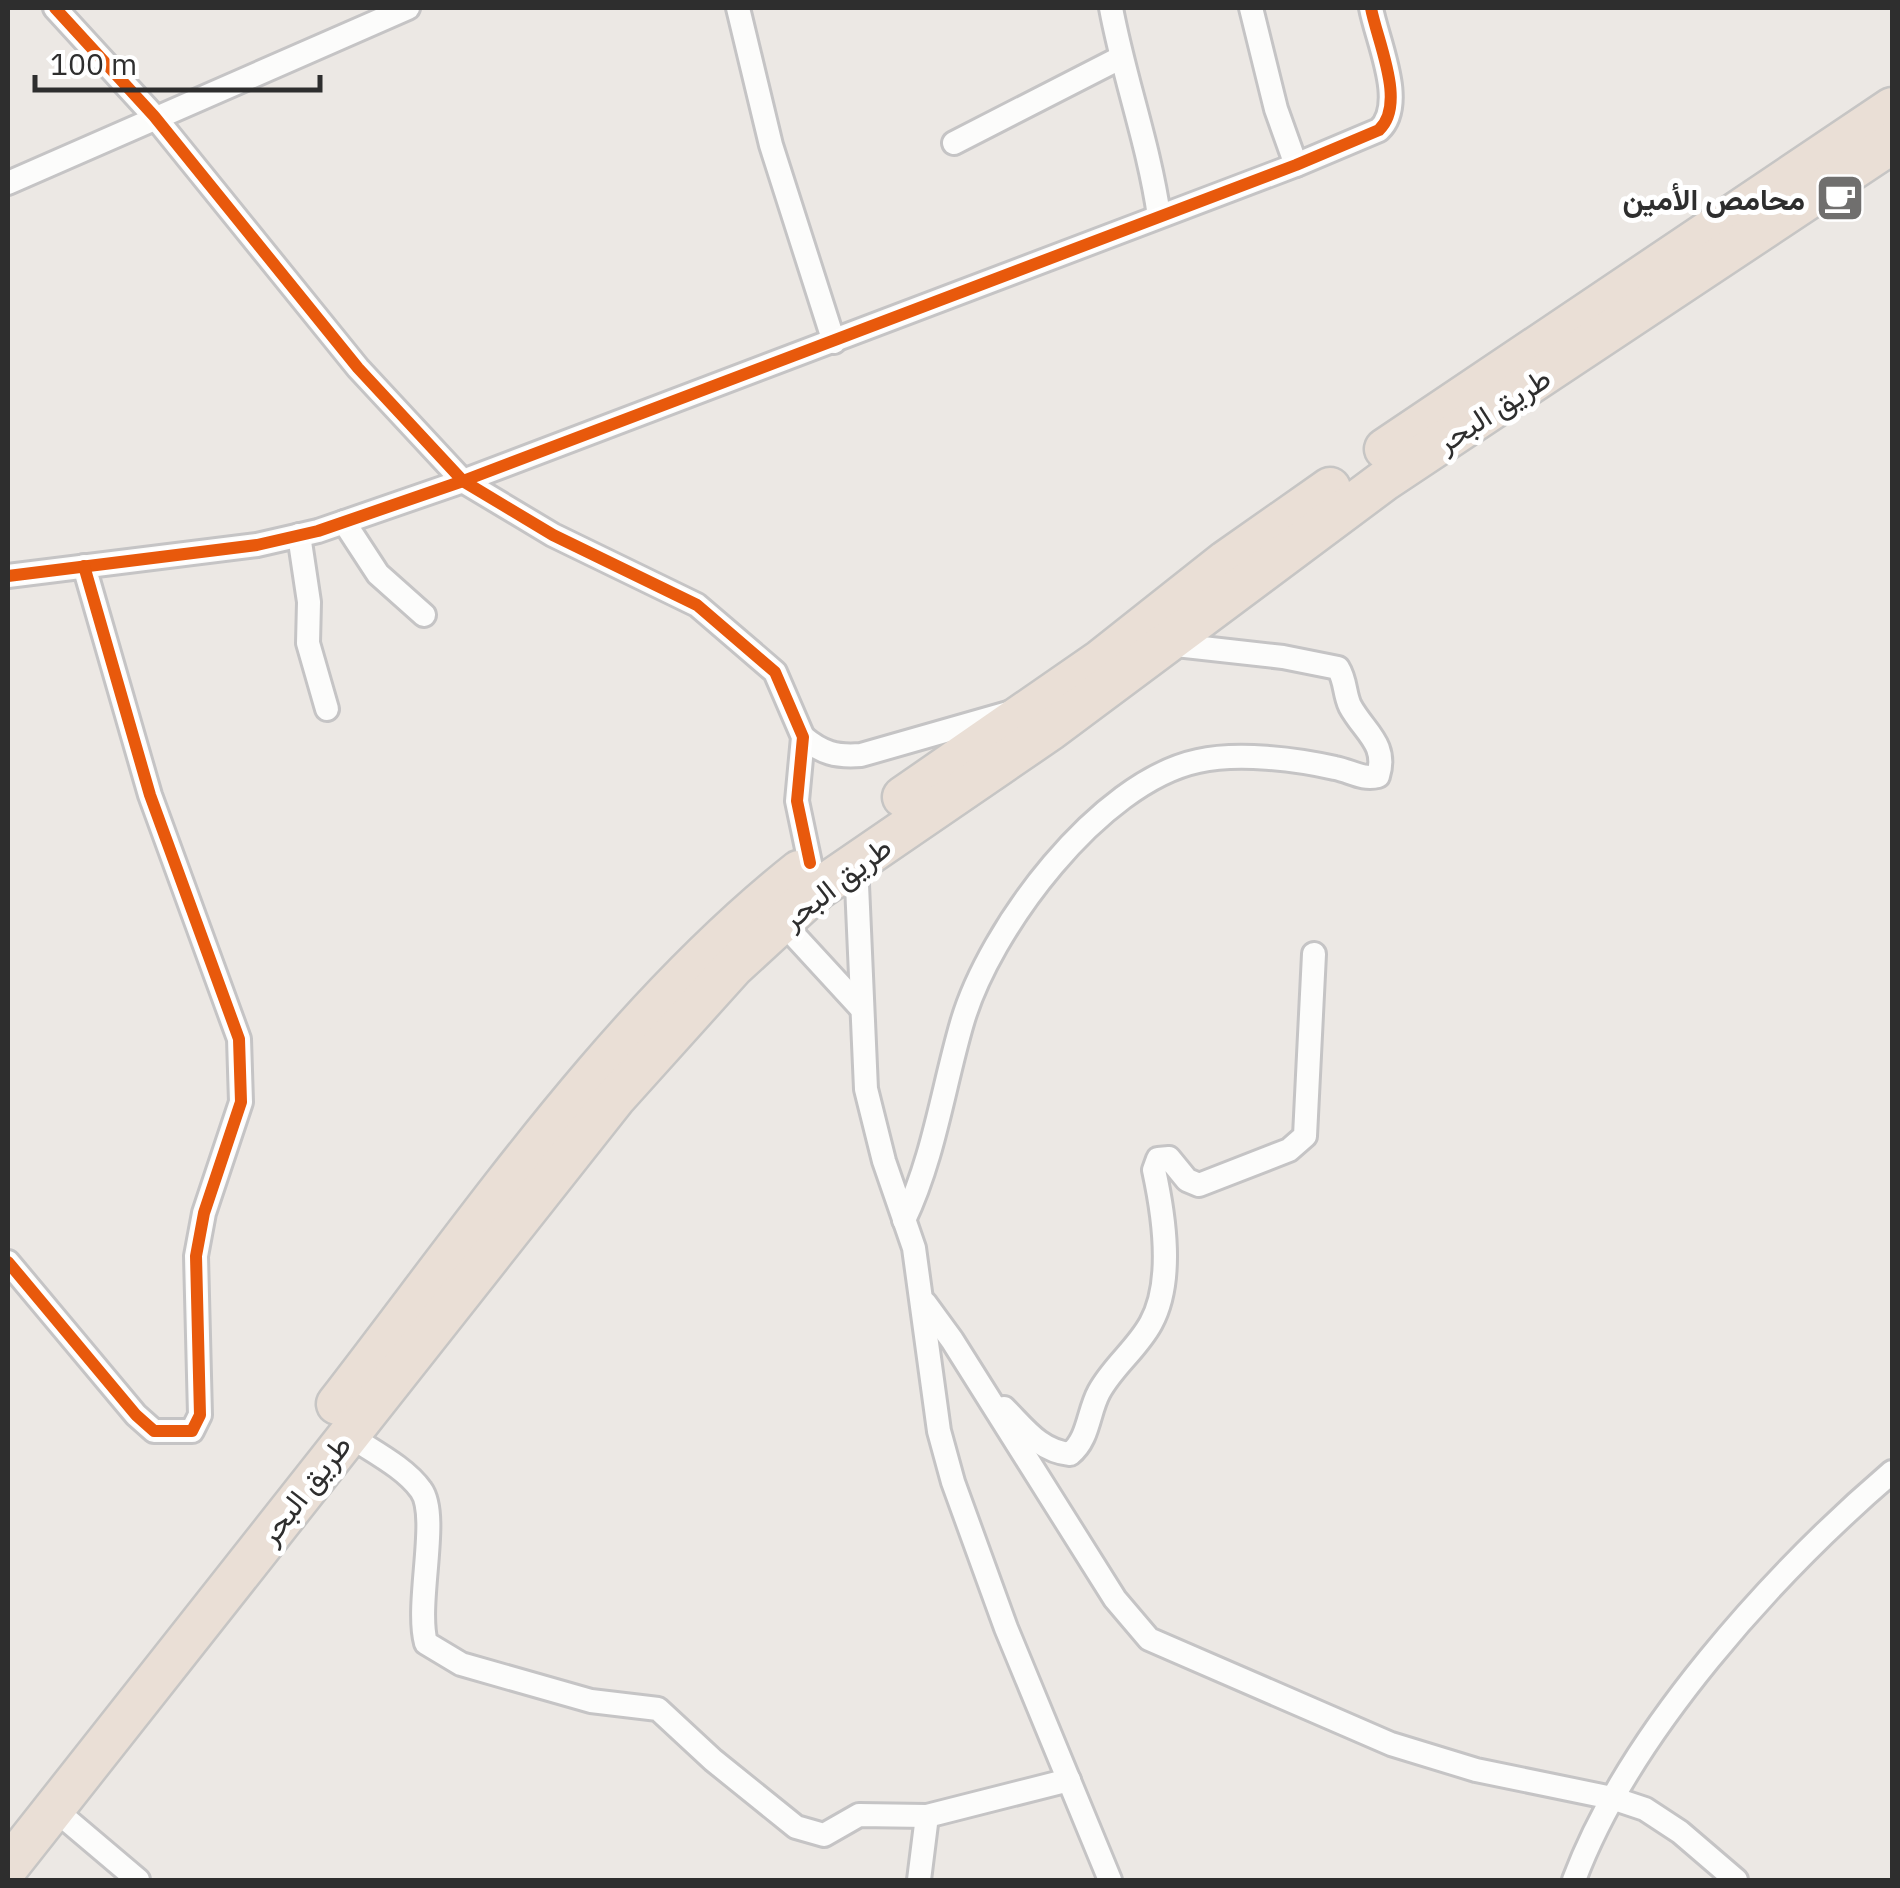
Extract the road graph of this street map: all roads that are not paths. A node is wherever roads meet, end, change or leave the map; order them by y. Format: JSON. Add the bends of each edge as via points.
{"nodes":[{"id":1,"x":54,"y":8,"type":"edge"},
{"id":2,"x":408,"y":8,"type":"edge"},
{"id":3,"x":738,"y":8,"type":"edge"},
{"id":4,"x":1111,"y":8,"type":"edge"},
{"id":5,"x":1251,"y":8,"type":"edge"},
{"id":6,"x":1371,"y":8,"type":"edge"},
{"id":7,"x":1120,"y":58,"type":"junction"},
{"id":8,"x":1892,"y":108,"type":"edge"},
{"id":9,"x":154,"y":116,"type":"junction"},
{"id":10,"x":954,"y":142,"type":"dead end"},
{"id":11,"x":1892,"y":143,"type":"edge"},
{"id":12,"x":1296,"y":165,"type":"junction"},
{"id":13,"x":8,"y":183,"type":"edge"},
{"id":14,"x":1159,"y":216,"type":"junction"},
{"id":15,"x":834,"y":342,"type":"junction"},
{"id":16,"x":1509,"y":381,"type":"junction"},
{"id":17,"x":463,"y":480,"type":"junction"},
{"id":18,"x":1322,"y":510,"type":"junction"},
{"id":19,"x":344,"y":522,"type":"junction"},
{"id":20,"x":299,"y":535,"type":"junction"},
{"id":21,"x":84,"y":566,"type":"junction"},
{"id":22,"x":8,"y":571,"type":"edge"},
{"id":23,"x":424,"y":614,"type":"dead end"},
{"id":24,"x":1167,"y":644,"type":"junction"},
{"id":25,"x":327,"y":709,"type":"dead end"},
{"id":26,"x":1026,"y":712,"type":"junction"},
{"id":27,"x":803,"y":737,"type":"junction"},
{"id":28,"x":856,"y":862,"type":"junction"},
{"id":29,"x":810,"y":863,"type":"junction"},
{"id":30,"x":782,"y":922,"type":"junction"},
{"id":31,"x":1314,"y":954,"type":"dead end"},
{"id":32,"x":862,"y":1010,"type":"junction"},
{"id":33,"x":904,"y":1220,"type":"junction"},
{"id":34,"x":8,"y":1262,"type":"edge"},
{"id":35,"x":925,"y":1304,"type":"junction"},
{"id":36,"x":981,"y":1384,"type":"junction"},
{"id":37,"x":348,"y":1434,"type":"junction"},
{"id":38,"x":1892,"y":1472,"type":"edge"},
{"id":39,"x":1069,"y":1780,"type":"junction"},
{"id":40,"x":1612,"y":1798,"type":"junction"},
{"id":41,"x":53,"y":1808,"type":"junction"},
{"id":42,"x":927,"y":1816,"type":"junction"},
{"id":43,"x":8,"y":1826,"type":"edge"},
{"id":44,"x":8,"y":1867,"type":"edge"},
{"id":45,"x":138,"y":1880,"type":"edge"},
{"id":46,"x":920,"y":1880,"type":"edge"},
{"id":47,"x":1110,"y":1880,"type":"edge"},
{"id":48,"x":1574,"y":1880,"type":"edge"},
{"id":49,"x":1736,"y":1880,"type":"edge"}],
"edges":[{"from":1,"to":9,"type":"street"},
{"from":2,"to":9,"type":"street"},
{"from":3,"to":15,"type":"street","via":[[771,145]]},
{"from":4,"to":7,"type":"street"},
{"from":5,"to":12,"type":"street"},
{"from":6,"to":12,"type":"street","via":[[1391,97],[1387,122]]},
{"from":7,"to":10,"type":"street"},
{"from":7,"to":14,"type":"street"},
{"from":8,"to":16,"type":"highway","name":"طريق البحر"},
{"from":9,"to":13,"type":"street"},
{"from":9,"to":17,"type":"street","via":[[358,368]]},
{"from":11,"to":16,"type":"highway","name":"طريق البحر"},
{"from":12,"to":14,"type":"street"},
{"from":14,"to":15,"type":"street"},
{"from":15,"to":17,"type":"street"},
{"from":16,"to":18,"type":"highway","name":"طريق البحر"},
{"from":17,"to":19,"type":"street"},
{"from":17,"to":27,"type":"street","via":[[498,506],[723,624],[775,672]]},
{"from":18,"to":24,"type":"highway","name":"طريق البحر"},
{"from":18,"to":26,"type":"highway","name":"طريق البحر"},
{"from":19,"to":20,"type":"street"},
{"from":19,"to":23,"type":"street","via":[[378,574]]},
{"from":20,"to":21,"type":"street"},
{"from":20,"to":25,"type":"street","via":[[310,602],[308,643]]},
{"from":21,"to":22,"type":"street"},
{"from":21,"to":34,"type":"street","via":[[150,795],[238,1039],[241,1102],[196,1256],[200,1415],[192,1431],[154,1431],[136,1415]]},
{"from":24,"to":28,"type":"highway","name":"طريق البحر"},
{"from":24,"to":33,"type":"street","via":[[1338,668],[1352,710],[1379,744],[1378,776],[1303,764],[1202,760],[1158,772],[1088,828],[1006,926],[986,961]]},
{"from":26,"to":27,"type":"street","via":[[997,714],[861,755],[840,757]]},
{"from":26,"to":29,"type":"highway","name":"طريق البحر"},
{"from":27,"to":29,"type":"street","via":[[797,801]]},
{"from":28,"to":30,"type":"highway","name":"طريق البحر"},
{"from":28,"to":32,"type":"street"},
{"from":29,"to":43,"type":"highway","name":"طريق البحر","via":[[702,958],[578,1097]]},
{"from":30,"to":32,"type":"street"},
{"from":30,"to":37,"type":"highway","name":"طريق البحر","via":[[615,1098]]},
{"from":31,"to":36,"type":"street","via":[[1306,1136],[1289,1150],[1199,1185],[1169,1158],[1158,1159],[1160,1305],[1106,1380],[1076,1449],[1070,1454],[1044,1448]]},
{"from":32,"to":33,"type":"street","via":[[866,1089]]},
{"from":33,"to":35,"type":"street"},
{"from":35,"to":36,"type":"street"},
{"from":35,"to":39,"type":"street","via":[[932,1390],[953,1482]]},
{"from":36,"to":40,"type":"street","via":[[1115,1599],[1149,1639],[1391,1744],[1476,1770]]},
{"from":37,"to":41,"type":"highway","name":"طريق البحر"},
{"from":37,"to":42,"type":"street","via":[[423,1492],[428,1507],[420,1621],[426,1642],[440,1653],[591,1701],[658,1708],[796,1828],[824,1835],[860,1815]]},
{"from":38,"to":40,"type":"street","via":[[1719,1650]]},
{"from":39,"to":42,"type":"street"},
{"from":39,"to":47,"type":"street"},
{"from":40,"to":48,"type":"street"},
{"from":40,"to":49,"type":"street","via":[[1680,1832]]},
{"from":41,"to":44,"type":"highway","name":"طريق البحر"},
{"from":41,"to":45,"type":"street"},
{"from":42,"to":46,"type":"street"}]}
